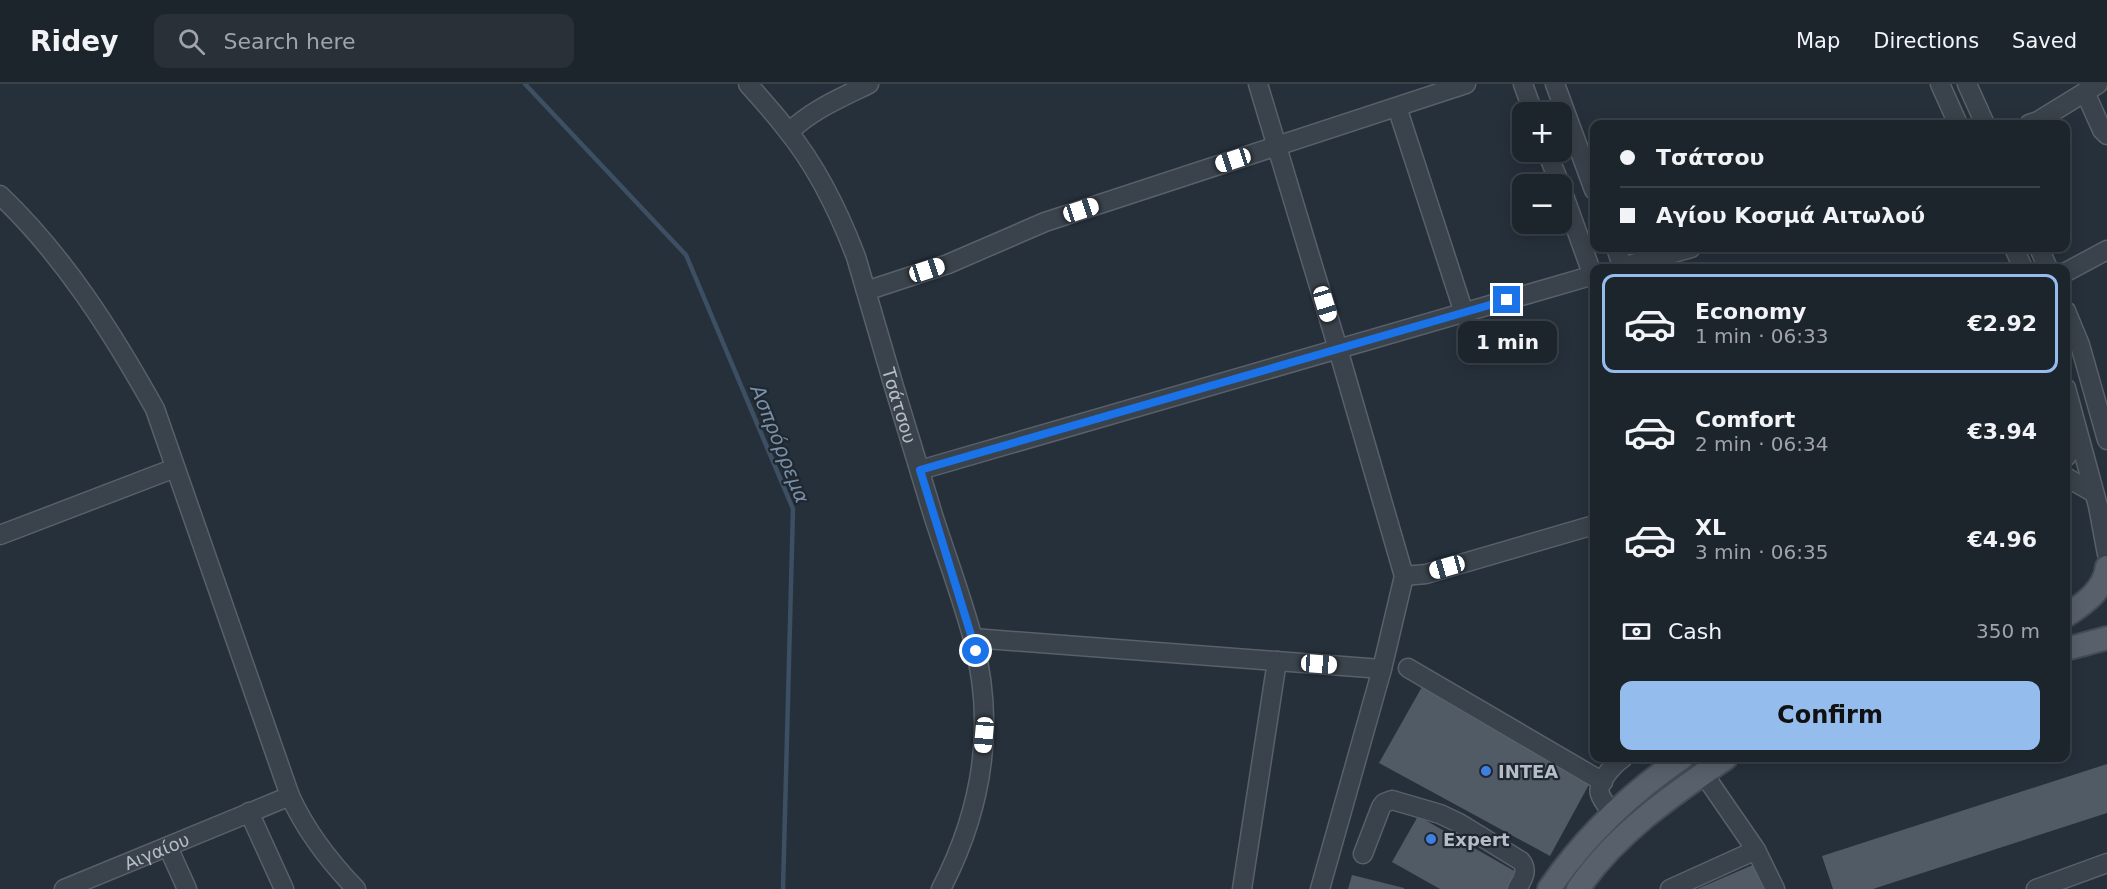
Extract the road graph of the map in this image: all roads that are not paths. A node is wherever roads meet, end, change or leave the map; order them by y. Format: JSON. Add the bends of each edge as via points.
{"nodes":[{"id":1,"x":748,"y":84,"type":"edge"},
{"id":2,"x":1258,"y":84,"type":"edge"},
{"id":3,"x":1466,"y":84,"type":"edge"},
{"id":4,"x":1523,"y":84,"type":"edge"},
{"id":5,"x":1555,"y":84,"type":"edge"},
{"id":6,"x":1940,"y":84,"type":"edge"},
{"id":7,"x":1967,"y":84,"type":"edge"},
{"id":8,"x":856,"y":87,"type":"edge"},
{"id":9,"x":2092,"y":88,"type":"edge"},
{"id":10,"x":1529,"y":102,"type":"edge"},
{"id":11,"x":1397,"y":107,"type":"junction"},
{"id":12,"x":1956,"y":120,"type":"edge"},
{"id":13,"x":1983,"y":120,"type":"edge"},
{"id":14,"x":2039,"y":120,"type":"edge"},
{"id":15,"x":789,"y":132,"type":"junction"},
{"id":16,"x":2107,"y":135,"type":"edge"},
{"id":17,"x":1276,"y":146,"type":"junction"},
{"id":18,"x":1590,"y":179,"type":"edge"},
{"id":19,"x":0,"y":195,"type":"edge"},
{"id":20,"x":1572,"y":217,"type":"edge"},
{"id":21,"x":2107,"y":250,"type":"edge"},
{"id":22,"x":1676,"y":252,"type":"edge"},
{"id":23,"x":1635,"y":264,"type":"edge"},
{"id":24,"x":1590,"y":266,"type":"edge"},
{"id":25,"x":2070,"y":270,"type":"edge"},
{"id":26,"x":1590,"y":278,"type":"edge"},
{"id":27,"x":866,"y":291,"type":"junction"},
{"id":28,"x":1464,"y":313,"type":"junction"},
{"id":29,"x":2070,"y":320,"type":"edge"},
{"id":30,"x":1338,"y":349,"type":"junction"},
{"id":31,"x":2104,"y":416,"type":"edge"},
{"id":32,"x":2070,"y":419,"type":"edge"},
{"id":33,"x":2079,"y":440,"type":"junction"},
{"id":34,"x":2107,"y":440,"type":"edge"},
{"id":35,"x":2070,"y":452,"type":"edge"},
{"id":36,"x":175,"y":468,"type":"junction"},
{"id":37,"x":920,"y":470,"type":"junction"},
{"id":38,"x":2070,"y":479,"type":"edge"},
{"id":39,"x":2094,"y":492,"type":"junction"},
{"id":40,"x":1590,"y":526,"type":"edge"},
{"id":41,"x":0,"y":535,"type":"edge"},
{"id":42,"x":2107,"y":554,"type":"edge"},
{"id":43,"x":2107,"y":567,"type":"edge"},
{"id":44,"x":1404,"y":576,"type":"junction"},
{"id":45,"x":2107,"y":604,"type":"edge"},
{"id":46,"x":2070,"y":613,"type":"edge"},
{"id":47,"x":2070,"y":615,"type":"edge"},
{"id":48,"x":973,"y":638,"type":"junction"},
{"id":49,"x":2107,"y":638,"type":"edge"},
{"id":50,"x":2073,"y":647,"type":"edge"},
{"id":51,"x":2107,"y":648,"type":"edge"},
{"id":52,"x":1277,"y":661,"type":"junction"},
{"id":53,"x":1408,"y":668,"type":"dead end"},
{"id":54,"x":1382,"y":669,"type":"junction"},
{"id":55,"x":1620,"y":762,"type":"edge"},
{"id":56,"x":1674,"y":762,"type":"edge"},
{"id":57,"x":1720,"y":762,"type":"edge"},
{"id":58,"x":1703,"y":773,"type":"junction"},
{"id":59,"x":1603,"y":782,"type":"junction"},
{"id":60,"x":290,"y":796,"type":"junction"},
{"id":61,"x":249,"y":812,"type":"junction"},
{"id":62,"x":1614,"y":814,"type":"junction"},
{"id":63,"x":168,"y":847,"type":"junction"},
{"id":64,"x":1756,"y":850,"type":"junction"},
{"id":65,"x":1363,"y":854,"type":"dead end"},
{"id":66,"x":2107,"y":864,"type":"edge"},
{"id":67,"x":86,"y":885,"type":"edge"},
{"id":68,"x":1524,"y":887,"type":"edge"},
{"id":69,"x":64,"y":889,"type":"edge"},
{"id":70,"x":187,"y":889,"type":"edge"},
{"id":71,"x":284,"y":889,"type":"edge"},
{"id":72,"x":356,"y":889,"type":"edge"},
{"id":73,"x":941,"y":889,"type":"edge"},
{"id":74,"x":1242,"y":889,"type":"edge"},
{"id":75,"x":1320,"y":889,"type":"edge"},
{"id":76,"x":1549,"y":889,"type":"edge"},
{"id":77,"x":1578,"y":889,"type":"edge"},
{"id":78,"x":1670,"y":889,"type":"edge"},
{"id":79,"x":1775,"y":889,"type":"edge"},
{"id":80,"x":2036,"y":889,"type":"edge"}],
"edges":[{"from":1,"to":15,"type":"street","name":"Τσάτσου"},
{"from":2,"to":17,"type":"street"},
{"from":3,"to":11,"type":"street"},
{"from":4,"to":10,"type":"street"},
{"from":5,"to":18,"type":"street"},
{"from":6,"to":12,"type":"street"},
{"from":7,"to":13,"type":"street"},
{"from":8,"to":15,"type":"street","via":[[805,117]]},
{"from":9,"to":14,"type":"street"},
{"from":9,"to":16,"type":"street","via":[[2102,130]]},
{"from":11,"to":17,"type":"street"},
{"from":11,"to":28,"type":"street"},
{"from":15,"to":27,"type":"street","name":"Τσάτσου","via":[[844,225]]},
{"from":17,"to":27,"type":"street","via":[[1046,222],[948,264]]},
{"from":17,"to":30,"type":"street"},
{"from":19,"to":36,"type":"street","via":[[68,271],[90,302],[155,409]]},
{"from":20,"to":24,"type":"street"},
{"from":21,"to":25,"type":"street"},
{"from":22,"to":23,"type":"street"},
{"from":26,"to":28,"type":"street"},
{"from":27,"to":37,"type":"street","name":"Τσάτσου"},
{"from":28,"to":30,"type":"street"},
{"from":29,"to":31,"type":"street"},
{"from":30,"to":37,"type":"street"},
{"from":30,"to":44,"type":"street"},
{"from":31,"to":34,"type":"street"},
{"from":32,"to":33,"type":"street"},
{"from":33,"to":35,"type":"street"},
{"from":33,"to":39,"type":"street"},
{"from":36,"to":41,"type":"street"},
{"from":36,"to":60,"type":"street"},
{"from":37,"to":48,"type":"street","name":"Τσάτσου"},
{"from":38,"to":39,"type":"street"},
{"from":39,"to":42,"type":"street"},
{"from":40,"to":44,"type":"street","via":[[1426,574]]},
{"from":43,"to":46,"type":"main road","via":[[2092,597]]},
{"from":44,"to":54,"type":"street"},
{"from":45,"to":47,"type":"main road"},
{"from":48,"to":52,"type":"street"},
{"from":48,"to":73,"type":"street","name":"Τσάτσου","via":[[984,711],[980,775],[966,836]]},
{"from":49,"to":50,"type":"main road"},
{"from":50,"to":51,"type":"main road"},
{"from":52,"to":54,"type":"street"},
{"from":52,"to":74,"type":"street"},
{"from":53,"to":59,"type":"street"},
{"from":54,"to":75,"type":"street"},
{"from":55,"to":59,"type":"street"},
{"from":56,"to":62,"type":"main road"},
{"from":57,"to":58,"type":"main road"},
{"from":58,"to":64,"type":"street"},
{"from":58,"to":77,"type":"main road","via":[[1630,831]]},
{"from":59,"to":62,"type":"street","via":[[1600,794]]},
{"from":60,"to":61,"type":"street","name":"Αιγαίου"},
{"from":60,"to":72,"type":"street","via":[[317,842]]},
{"from":61,"to":63,"type":"street","name":"Αιγαίου"},
{"from":61,"to":71,"type":"street"},
{"from":62,"to":76,"type":"main road","via":[[1589,838]]},
{"from":63,"to":67,"type":"street","name":"Αιγαίου"},
{"from":63,"to":70,"type":"street"},
{"from":64,"to":78,"type":"street"},
{"from":64,"to":79,"type":"street"},
{"from":65,"to":68,"type":"street","via":[[1383,803],[1392,800],[1440,814],[1521,861],[1525,869]]},
{"from":66,"to":80,"type":"street"},
{"from":67,"to":69,"type":"street","name":"Αιγαίου"}]}
